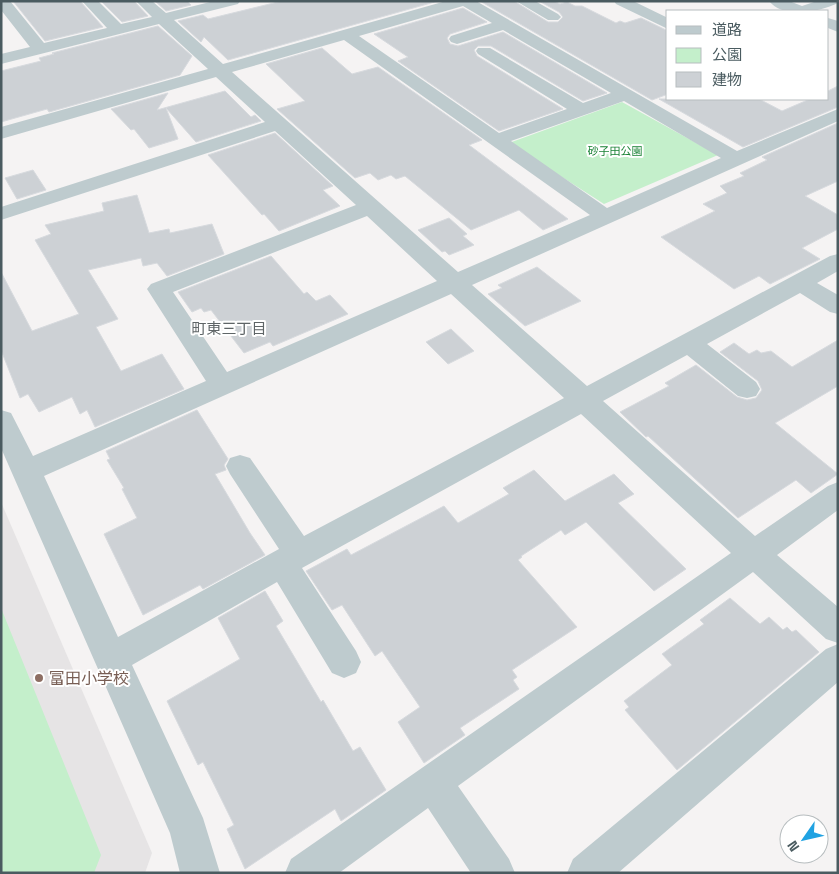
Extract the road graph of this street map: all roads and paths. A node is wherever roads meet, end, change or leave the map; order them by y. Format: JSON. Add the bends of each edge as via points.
{"nodes":[{"id":1,"x":2,"y":1,"type":"edge"},
{"id":2,"x":89,"y":1,"type":"edge"},
{"id":3,"x":143,"y":1,"type":"edge"},
{"id":4,"x":233,"y":1,"type":"edge"},
{"id":5,"x":464,"y":1,"type":"edge"},
{"id":6,"x":523,"y":1,"type":"edge"},
{"id":7,"x":621,"y":1,"type":"edge"},
{"id":8,"x":776,"y":1,"type":"edge"},
{"id":9,"x":832,"y":1,"type":"edge"},
{"id":10,"x":799,"y":10,"type":"edge"},
{"id":11,"x":805,"y":10,"type":"edge"},
{"id":12,"x":553,"y":17,"type":"dead end"},
{"id":13,"x":162,"y":19,"type":"junction"},
{"id":14,"x":666,"y":23,"type":"edge"},
{"id":15,"x":505,"y":24,"type":"junction"},
{"id":16,"x":118,"y":30,"type":"junction"},
{"id":17,"x":346,"y":34,"type":"junction"},
{"id":18,"x":458,"y":39,"type":"dead end"},
{"id":19,"x":41,"y":50,"type":"junction"},
{"id":20,"x":484,"y":51,"type":"dead end"},
{"id":21,"x":1,"y":60,"type":"edge"},
{"id":22,"x":220,"y":71,"type":"junction"},
{"id":23,"x":626,"y":94,"type":"junction"},
{"id":24,"x":835,"y":108,"type":"edge"},
{"id":25,"x":581,"y":110,"type":"junction"},
{"id":26,"x":278,"y":124,"type":"junction"},
{"id":27,"x":1,"y":133,"type":"edge"},
{"id":28,"x":497,"y":140,"type":"junction"},
{"id":29,"x":737,"y":159,"type":"junction"},
{"id":30,"x":370,"y":207,"type":"junction"},
{"id":31,"x":1,"y":214,"type":"edge"},
{"id":32,"x":605,"y":216,"type":"junction"},
{"id":33,"x":838,"y":261,"type":"edge"},
{"id":34,"x":454,"y":282,"type":"junction"},
{"id":35,"x":800,"y":283,"type":"junction"},
{"id":36,"x":838,"y":306,"type":"edge"},
{"id":37,"x":688,"y":343,"type":"junction"},
{"id":38,"x":222,"y":385,"type":"junction"},
{"id":39,"x":747,"y":389,"type":"dead end"},
{"id":40,"x":584,"y":400,"type":"junction"},
{"id":41,"x":1,"y":420,"type":"edge"},
{"id":42,"x":240,"y":466,"type":"dead end"},
{"id":43,"x":26,"y":471,"type":"junction"},
{"id":44,"x":838,"y":494,"type":"edge"},
{"id":45,"x":753,"y":553,"type":"junction"},
{"id":46,"x":291,"y":559,"type":"junction"},
{"id":47,"x":838,"y":628,"type":"edge"},
{"id":48,"x":111,"y":659,"type":"junction"},
{"id":49,"x":838,"y":660,"type":"edge"},
{"id":50,"x":344,"y":662,"type":"dead end"},
{"id":51,"x":432,"y":782,"type":"junction"},
{"id":52,"x":200,"y":873,"type":"edge"},
{"id":53,"x":305,"y":873,"type":"edge"},
{"id":54,"x":495,"y":873,"type":"edge"},
{"id":55,"x":587,"y":873,"type":"edge"}],
"edges":[{"from":1,"to":19,"type":"street"},
{"from":2,"to":16,"type":"street"},
{"from":3,"to":13,"type":"street"},
{"from":4,"to":13,"type":"street"},
{"from":5,"to":15,"type":"street"},
{"from":5,"to":17,"type":"street"},
{"from":6,"to":12,"type":"street"},
{"from":7,"to":14,"type":"street"},
{"from":8,"to":10,"type":"street"},
{"from":9,"to":11,"type":"street"},
{"from":13,"to":16,"type":"street"},
{"from":13,"to":22,"type":"street"},
{"from":15,"to":18,"type":"street"},
{"from":15,"to":23,"type":"street"},
{"from":16,"to":19,"type":"street"},
{"from":17,"to":22,"type":"street"},
{"from":17,"to":28,"type":"street"},
{"from":19,"to":21,"type":"street"},
{"from":20,"to":25,"type":"street"},
{"from":22,"to":26,"type":"street"},
{"from":22,"to":27,"type":"street"},
{"from":23,"to":25,"type":"street"},
{"from":23,"to":29,"type":"street"},
{"from":24,"to":29,"type":"street"},
{"from":25,"to":28,"type":"street"},
{"from":26,"to":30,"type":"street"},
{"from":26,"to":31,"type":"street"},
{"from":28,"to":32,"type":"street"},
{"from":29,"to":32,"type":"street"},
{"from":30,"to":34,"type":"street"},
{"from":30,"to":38,"type":"street","via":[[160,289]]},
{"from":32,"to":34,"type":"street"},
{"from":33,"to":35,"type":"street"},
{"from":34,"to":38,"type":"street"},
{"from":34,"to":40,"type":"street"},
{"from":35,"to":36,"type":"street"},
{"from":35,"to":37,"type":"street"},
{"from":37,"to":39,"type":"street"},
{"from":37,"to":40,"type":"street"},
{"from":38,"to":43,"type":"street"},
{"from":40,"to":45,"type":"street"},
{"from":40,"to":46,"type":"street"},
{"from":41,"to":43,"type":"street"},
{"from":42,"to":46,"type":"street"},
{"from":43,"to":48,"type":"street"},
{"from":44,"to":45,"type":"street"},
{"from":45,"to":47,"type":"street"},
{"from":45,"to":51,"type":"street"},
{"from":46,"to":48,"type":"street"},
{"from":46,"to":50,"type":"street"},
{"from":48,"to":52,"type":"street","via":[[189,832]]},
{"from":49,"to":55,"type":"street"},
{"from":51,"to":53,"type":"street"},
{"from":51,"to":54,"type":"street"}]}
